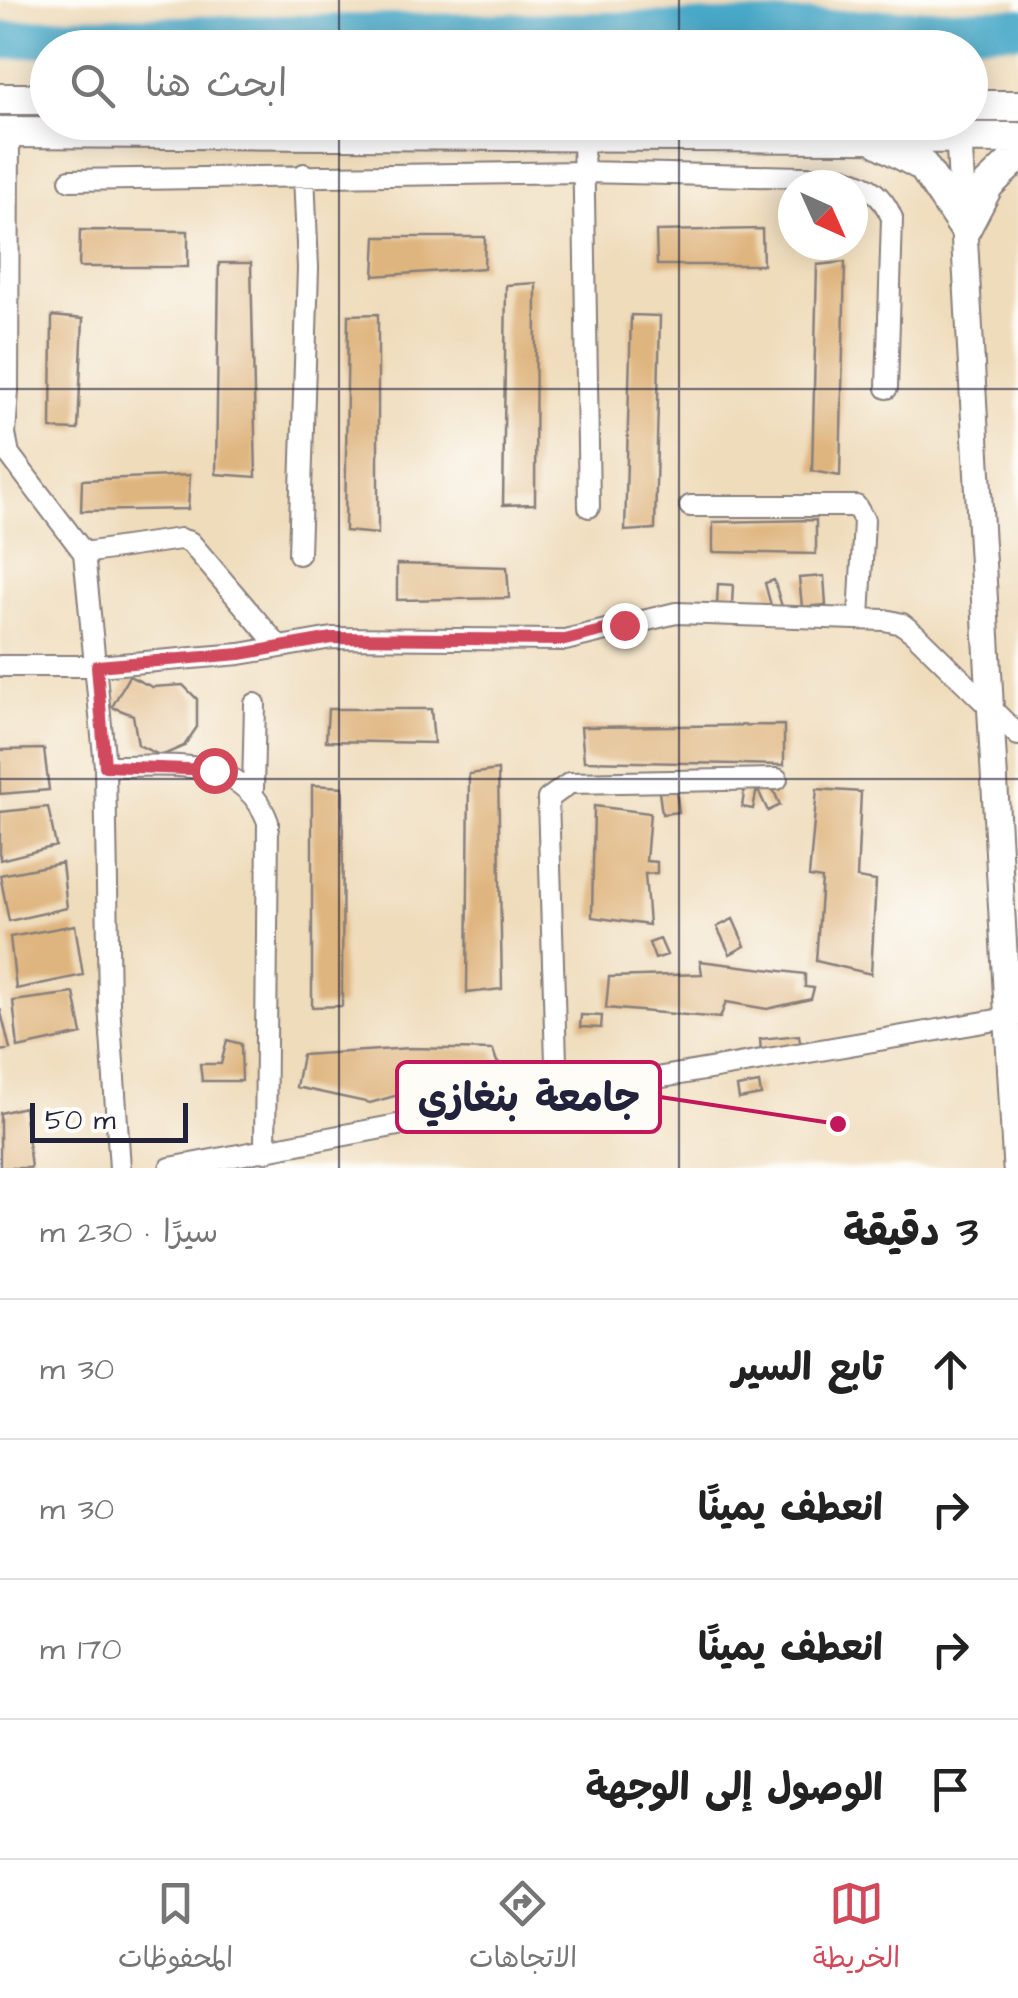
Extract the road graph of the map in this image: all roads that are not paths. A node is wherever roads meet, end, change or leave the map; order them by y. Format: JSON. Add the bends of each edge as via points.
{"nodes":[{"id":1,"x":0,"y":99,"type":"edge"},
{"id":2,"x":30,"y":99,"type":"edge"},
{"id":3,"x":988,"y":106,"type":"edge"},
{"id":4,"x":1018,"y":106,"type":"edge"},
{"id":5,"x":5,"y":131,"type":"edge"},
{"id":6,"x":30,"y":131,"type":"edge"},
{"id":7,"x":988,"y":134,"type":"edge"},
{"id":8,"x":1018,"y":138,"type":"edge"},
{"id":9,"x":583,"y":140,"type":"edge"},
{"id":10,"x":872,"y":140,"type":"edge"},
{"id":11,"x":960,"y":140,"type":"edge"},
{"id":12,"x":1018,"y":156,"type":"edge"},
{"id":13,"x":584,"y":172,"type":"junction"},
{"id":14,"x":304,"y":174,"type":"junction"},
{"id":15,"x":70,"y":180,"type":"dead end"},
{"id":16,"x":965,"y":229,"type":"junction"},
{"id":17,"x":887,"y":388,"type":"dead end"},
{"id":18,"x":4,"y":391,"type":"edge"},
{"id":19,"x":690,"y":506,"type":"dead end"},
{"id":20,"x":589,"y":507,"type":"dead end"},
{"id":21,"x":84,"y":554,"type":"junction"},
{"id":22,"x":299,"y":554,"type":"dead end"},
{"id":23,"x":859,"y":619,"type":"junction"},
{"id":24,"x":279,"y":647,"type":"junction"},
{"id":25,"x":0,"y":666,"type":"edge"},
{"id":26,"x":97,"y":666,"type":"junction"},
{"id":27,"x":255,"y":704,"type":"dead end"},
{"id":28,"x":990,"y":709,"type":"junction"},
{"id":29,"x":1018,"y":736,"type":"edge"},
{"id":30,"x":105,"y":766,"type":"junction"},
{"id":31,"x":778,"y":780,"type":"dead end"},
{"id":32,"x":253,"y":790,"type":"junction"},
{"id":33,"x":1008,"y":1018,"type":"junction"},
{"id":34,"x":557,"y":1095,"type":"junction"},
{"id":35,"x":265,"y":1152,"type":"junction"},
{"id":36,"x":120,"y":1168,"type":"edge"},
{"id":37,"x":170,"y":1168,"type":"edge"},
{"id":38,"x":1016,"y":1168,"type":"edge"}],
"edges":[{"from":1,"to":2,"type":"main road"},
{"from":3,"to":4,"type":"main road"},
{"from":5,"to":6,"type":"main road"},
{"from":5,"to":18,"type":"street"},
{"from":7,"to":8,"type":"main road"},
{"from":9,"to":13,"type":"street"},
{"from":10,"to":16,"type":"main road","via":[[923,166]]},
{"from":11,"to":16,"type":"street"},
{"from":12,"to":16,"type":"main road","via":[[988,185]]},
{"from":13,"to":14,"type":"street"},
{"from":13,"to":17,"type":"street","via":[[844,178],[865,184],[884,199],[892,218]]},
{"from":13,"to":20,"type":"street"},
{"from":14,"to":15,"type":"street"},
{"from":14,"to":22,"type":"street","via":[[308,268]]},
{"from":16,"to":28,"type":"street"},
{"from":18,"to":21,"type":"street","via":[[9,454]]},
{"from":19,"to":23,"type":"street","via":[[856,506],[864,520]]},
{"from":21,"to":24,"type":"street","via":[[180,538],[190,542]]},
{"from":21,"to":26,"type":"street"},
{"from":23,"to":24,"type":"street","via":[[676,612],[565,640],[332,638]]},
{"from":23,"to":28,"type":"street","via":[[902,624]]},
{"from":24,"to":26,"type":"street"},
{"from":25,"to":26,"type":"street"},
{"from":26,"to":30,"type":"street"},
{"from":27,"to":32,"type":"street"},
{"from":28,"to":29,"type":"street"},
{"from":28,"to":33,"type":"street"},
{"from":30,"to":32,"type":"street","via":[[214,770]]},
{"from":30,"to":36,"type":"street","via":[[108,986]]},
{"from":31,"to":34,"type":"street","via":[[570,783],[548,800]]},
{"from":32,"to":35,"type":"street","via":[[268,822]]},
{"from":33,"to":34,"type":"street"},
{"from":33,"to":38,"type":"street"},
{"from":34,"to":35,"type":"street"},
{"from":35,"to":37,"type":"street"}]}
